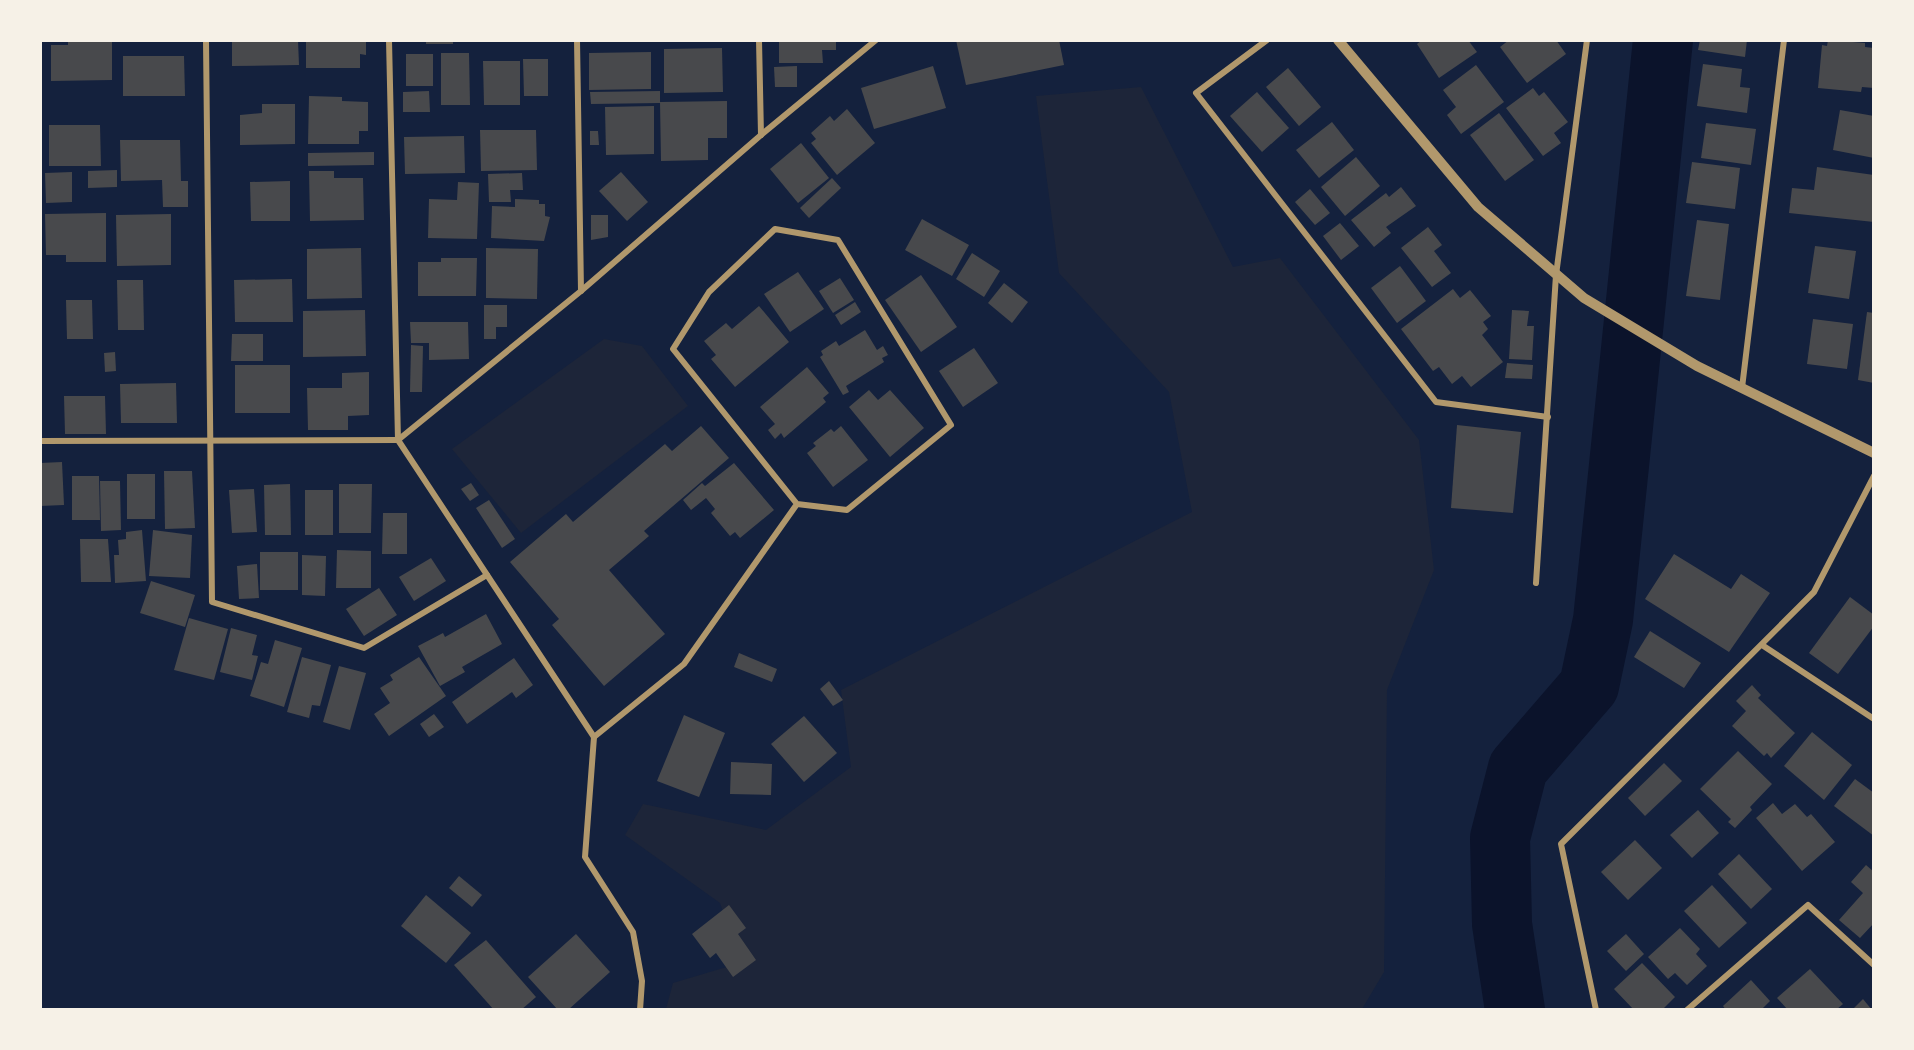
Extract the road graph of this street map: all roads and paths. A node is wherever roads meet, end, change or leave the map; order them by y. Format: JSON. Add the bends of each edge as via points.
{"nodes":[{"id":1,"x":206,"y":40,"type":"edge"},
{"id":2,"x":389,"y":40,"type":"edge"},
{"id":3,"x":577,"y":40,"type":"edge"},
{"id":4,"x":759,"y":40,"type":"edge"},
{"id":5,"x":876,"y":40,"type":"edge"},
{"id":6,"x":1267,"y":40,"type":"edge"},
{"id":7,"x":1338,"y":40,"type":"edge"},
{"id":8,"x":1587,"y":40,"type":"edge"},
{"id":9,"x":1784,"y":40,"type":"edge"},
{"id":10,"x":761,"y":135,"type":"junction"},
{"id":11,"x":1556,"y":275,"type":"junction"},
{"id":12,"x":581,"y":291,"type":"junction"},
{"id":13,"x":1742,"y":388,"type":"junction"},
{"id":14,"x":1548,"y":417,"type":"junction"},
{"id":15,"x":398,"y":440,"type":"junction"},
{"id":16,"x":40,"y":441,"type":"edge"},
{"id":17,"x":210,"y":441,"type":"junction"},
{"id":18,"x":1874,"y":453,"type":"edge"},
{"id":19,"x":1874,"y":476,"type":"edge"},
{"id":20,"x":797,"y":504,"type":"junction"},
{"id":21,"x":487,"y":575,"type":"junction"},
{"id":22,"x":1536,"y":583,"type":"dead end"},
{"id":23,"x":1762,"y":645,"type":"junction"},
{"id":24,"x":1874,"y":719,"type":"edge"},
{"id":25,"x":594,"y":736,"type":"junction"},
{"id":26,"x":1874,"y":965,"type":"edge"},
{"id":27,"x":640,"y":1010,"type":"edge"},
{"id":28,"x":1596,"y":1010,"type":"edge"},
{"id":29,"x":1687,"y":1010,"type":"edge"}],
"edges":[{"from":1,"to":17,"type":"street"},
{"from":2,"to":15,"type":"street"},
{"from":3,"to":12,"type":"street"},
{"from":4,"to":10,"type":"street"},
{"from":5,"to":10,"type":"street"},
{"from":6,"to":14,"type":"street","via":[[1196,93],[1436,402]]},
{"from":7,"to":11,"type":"street","via":[[1478,207]]},
{"from":8,"to":11,"type":"street"},
{"from":9,"to":13,"type":"street"},
{"from":10,"to":12,"type":"street"},
{"from":11,"to":13,"type":"street","via":[[1584,298],[1697,366]]},
{"from":11,"to":14,"type":"street"},
{"from":12,"to":15,"type":"street"},
{"from":13,"to":18,"type":"street"},
{"from":14,"to":22,"type":"street"},
{"from":15,"to":17,"type":"street"},
{"from":15,"to":21,"type":"street"},
{"from":16,"to":17,"type":"street"},
{"from":17,"to":21,"type":"street","via":[[212,602],[364,648]]},
{"from":19,"to":23,"type":"street","via":[[1814,592]]},
{"from":20,"to":20,"type":"street","via":[[847,510],[951,425],[838,240],[775,229],[709,292],[673,350]]},
{"from":20,"to":25,"type":"street","via":[[684,664]]},
{"from":21,"to":25,"type":"street"},
{"from":23,"to":24,"type":"street"},
{"from":23,"to":28,"type":"street","via":[[1561,844]]},
{"from":25,"to":27,"type":"street","via":[[585,857],[633,932],[642,981]]},
{"from":26,"to":29,"type":"street","via":[[1808,905]]}]}
